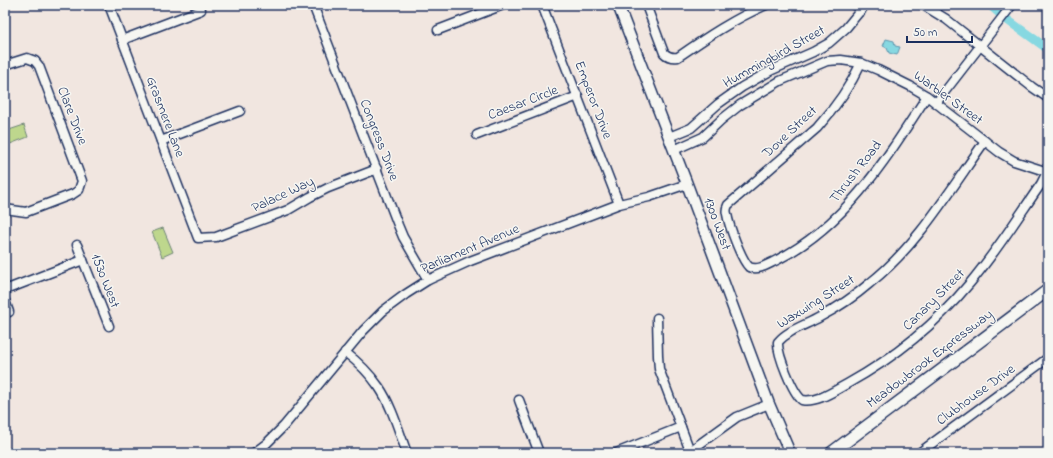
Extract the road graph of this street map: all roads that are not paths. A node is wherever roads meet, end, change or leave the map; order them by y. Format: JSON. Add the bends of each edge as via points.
{"nodes":[{"id":1,"x":109,"y":5,"type":"edge"},
{"id":2,"x":314,"y":5,"type":"edge"},
{"id":3,"x":503,"y":5,"type":"edge"},
{"id":4,"x":542,"y":5,"type":"edge"},
{"id":5,"x":618,"y":5,"type":"edge"},
{"id":6,"x":646,"y":5,"type":"edge"},
{"id":7,"x":766,"y":5,"type":"edge"},
{"id":8,"x":923,"y":5,"type":"edge"},
{"id":9,"x":861,"y":7,"type":"edge"},
{"id":10,"x":201,"y":10,"type":"dead end"},
{"id":11,"x":1007,"y":12,"type":"edge"},
{"id":12,"x":438,"y":30,"type":"dead end"},
{"id":13,"x":122,"y":40,"type":"junction"},
{"id":14,"x":980,"y":46,"type":"junction"},
{"id":15,"x":827,"y":61,"type":"joint"},
{"id":16,"x":861,"y":63,"type":"junction"},
{"id":17,"x":5,"y":65,"type":"edge"},
{"id":18,"x":578,"y":96,"type":"junction"},
{"id":19,"x":927,"y":96,"type":"junction"},
{"id":20,"x":1048,"y":98,"type":"edge"},
{"id":21,"x":936,"y":102,"type":"junction"},
{"id":22,"x":240,"y":111,"type":"dead end"},
{"id":23,"x":477,"y":135,"type":"dead end"},
{"id":24,"x":670,"y":137,"type":"junction"},
{"id":25,"x":161,"y":141,"type":"junction"},
{"id":26,"x":985,"y":141,"type":"junction"},
{"id":27,"x":674,"y":150,"type":"junction"},
{"id":28,"x":377,"y":169,"type":"junction"},
{"id":29,"x":1047,"y":172,"type":"edge"},
{"id":30,"x":688,"y":184,"type":"junction"},
{"id":31,"x":619,"y":204,"type":"junction"},
{"id":32,"x":5,"y":209,"type":"edge"},
{"id":33,"x":198,"y":238,"type":"joint"},
{"id":34,"x":77,"y":245,"type":"dead end"},
{"id":35,"x":83,"y":260,"type":"junction"},
{"id":36,"x":749,"y":267,"type":"joint"},
{"id":37,"x":428,"y":280,"type":"junction"},
{"id":38,"x":5,"y":290,"type":"edge"},
{"id":39,"x":1048,"y":290,"type":"edge"},
{"id":40,"x":5,"y":301,"type":"edge"},
{"id":41,"x":10,"y":312,"type":"dead end"},
{"id":42,"x":657,"y":318,"type":"dead end"},
{"id":43,"x":109,"y":326,"type":"dead end"},
{"id":44,"x":345,"y":352,"type":"junction"},
{"id":45,"x":1048,"y":358,"type":"edge"},
{"id":46,"x":518,"y":400,"type":"dead end"},
{"id":47,"x":802,"y":400,"type":"joint"},
{"id":48,"x":769,"y":404,"type":"junction"},
{"id":49,"x":681,"y":428,"type":"junction"},
{"id":50,"x":254,"y":453,"type":"edge"},
{"id":51,"x":407,"y":453,"type":"edge"},
{"id":52,"x":539,"y":453,"type":"edge"},
{"id":53,"x":616,"y":453,"type":"edge"},
{"id":54,"x":790,"y":453,"type":"edge"},
{"id":55,"x":831,"y":453,"type":"edge"},
{"id":56,"x":919,"y":453,"type":"edge"}],
"edges":[{"from":1,"to":13,"type":"street","name":"Grasmere Lane"},
{"from":2,"to":28,"type":"street","name":"Congress Drive"},
{"from":3,"to":12,"type":"street"},
{"from":4,"to":18,"type":"street","name":"Emperor Drive"},
{"from":5,"to":24,"type":"street","name":"1300 West"},
{"from":6,"to":7,"type":"street","via":[[664,53],[670,57],[678,57],[732,22]]},
{"from":8,"to":14,"type":"street","via":[[946,19]]},
{"from":9,"to":24,"type":"street","name":"Hummingbird Street","via":[[838,36],[822,47],[747,84],[718,104],[691,128]]},
{"from":10,"to":13,"type":"street"},
{"from":11,"to":14,"type":"street"},
{"from":13,"to":25,"type":"street","name":"Grasmere Lane"},
{"from":14,"to":20,"type":"street"},
{"from":14,"to":21,"type":"street"},
{"from":15,"to":16,"type":"street","name":"Warbler Street"},
{"from":15,"to":27,"type":"street","name":"Hummingbird Street","via":[[764,90],[730,112],[703,137]]},
{"from":16,"to":19,"type":"street","name":"Warbler Street","via":[[894,77]]},
{"from":16,"to":36,"type":"street","name":"Dove Street","via":[[850,84],[817,128],[726,209],[744,261]]},
{"from":17,"to":32,"type":"street","name":"Clare Drive","via":[[27,58],[35,62],[82,181],[79,190],[73,194],[30,211]]},
{"from":18,"to":23,"type":"street","name":"Caesar Circle"},
{"from":18,"to":31,"type":"street","name":"Emperor Drive"},
{"from":19,"to":21,"type":"street","name":"Warbler Street"},
{"from":19,"to":36,"type":"street","name":"Thrush Road","via":[[876,171],[844,210],[807,241],[784,256],[757,268]]},
{"from":21,"to":26,"type":"street","name":"Warbler Street"},
{"from":22,"to":25,"type":"street"},
{"from":24,"to":27,"type":"street","name":"1300 West"},
{"from":25,"to":33,"type":"street","name":"Grasmere Lane"},
{"from":26,"to":29,"type":"street","name":"Warbler Street","via":[[1014,161]]},
{"from":26,"to":47,"type":"street","name":"Waxwing Street","via":[[919,234],[888,267],[849,299],[787,334],[778,342],[779,352],[795,393]]},
{"from":27,"to":30,"type":"street","name":"1300 West"},
{"from":28,"to":33,"type":"street","name":"Palace Way","via":[[328,188],[288,210],[216,237]]},
{"from":28,"to":37,"type":"street","name":"Congress Drive","via":[[403,237]]},
{"from":29,"to":47,"type":"street","name":"Canary Street","via":[[987,262],[959,296],[927,328],[861,376],[811,401]]},
{"from":30,"to":31,"type":"street","name":"Parliament Avenue","via":[[649,198]]},
{"from":30,"to":48,"type":"street","name":"1300 West"},
{"from":31,"to":37,"type":"street","name":"Parliament Avenue","via":[[470,261]]},
{"from":34,"to":35,"type":"street","name":"1530 West"},
{"from":35,"to":38,"type":"street"},
{"from":35,"to":43,"type":"street","name":"1530 West"},
{"from":37,"to":44,"type":"street","name":"Parliament Avenue","via":[[382,311]]},
{"from":39,"to":55,"type":"main road","name":"Meadowbrook Expressway"},
{"from":40,"to":41,"type":"street"},
{"from":42,"to":49,"type":"street","via":[[659,369]]},
{"from":44,"to":50,"type":"street","name":"Parliament Avenue","via":[[284,426]]},
{"from":44,"to":51,"type":"street","via":[[380,388]]},
{"from":45,"to":56,"type":"street","name":"Clubhouse Drive"},
{"from":46,"to":52,"type":"street"},
{"from":48,"to":49,"type":"street","via":[[737,417],[690,451]]},
{"from":48,"to":54,"type":"street","name":"1300 West"},
{"from":49,"to":53,"type":"street"}]}
